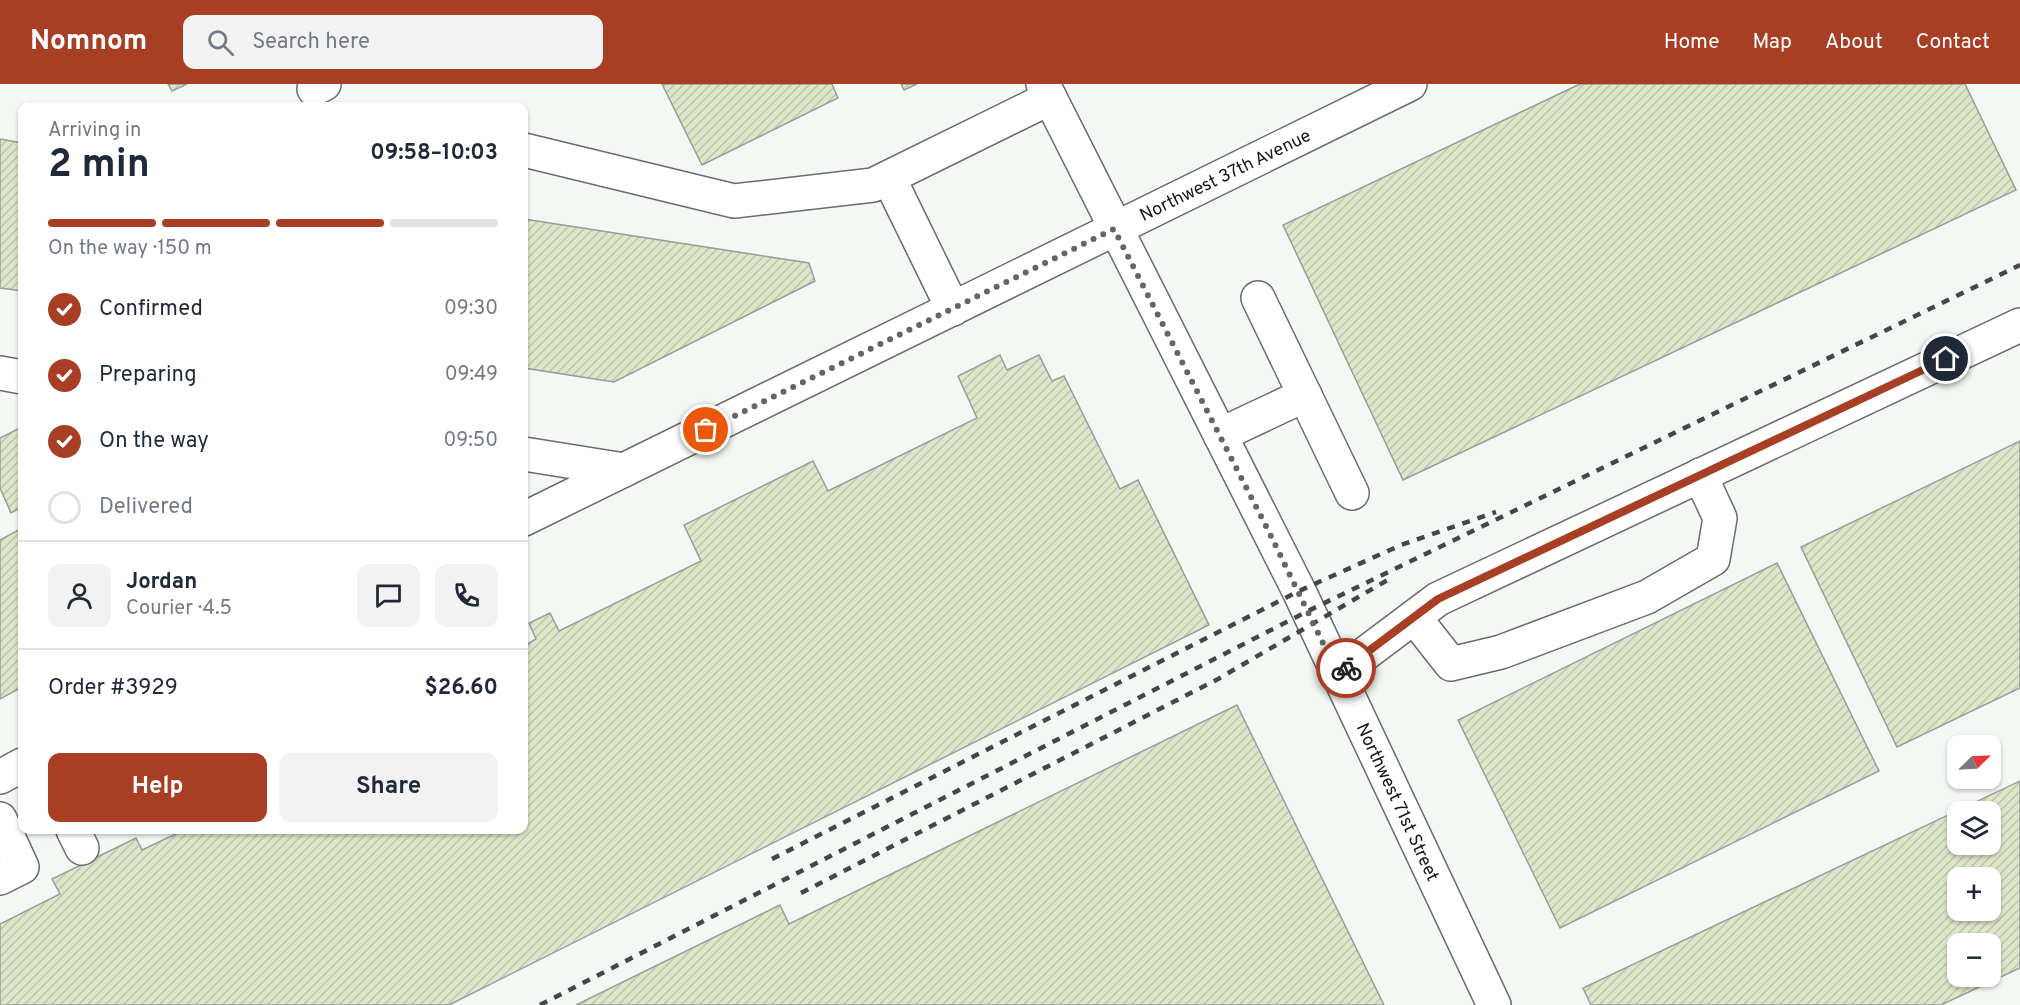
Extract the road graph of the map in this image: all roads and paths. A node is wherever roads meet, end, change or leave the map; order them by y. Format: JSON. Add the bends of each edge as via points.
{"nodes":[{"id":1,"x":1410,"y":84,"type":"edge"},
{"id":2,"x":1046,"y":91,"type":"edge"},
{"id":3,"x":528,"y":151,"type":"edge"},
{"id":4,"x":889,"y":178,"type":"junction"},
{"id":5,"x":1114,"y":229,"type":"junction"},
{"id":6,"x":1258,"y":298,"type":"dead end"},
{"id":7,"x":952,"y":309,"type":"junction"},
{"id":8,"x":2020,"y":325,"type":"edge"},
{"id":9,"x":0,"y":373,"type":"edge"},
{"id":10,"x":18,"y":375,"type":"edge"},
{"id":11,"x":1305,"y":395,"type":"junction"},
{"id":12,"x":1220,"y":435,"type":"junction"},
{"id":13,"x":528,"y":455,"type":"edge"},
{"id":14,"x":624,"y":470,"type":"junction"},
{"id":15,"x":1700,"y":476,"type":"junction"},
{"id":16,"x":1352,"y":493,"type":"dead end"},
{"id":17,"x":528,"y":517,"type":"edge"},
{"id":18,"x":1414,"y":617,"type":"junction"},
{"id":19,"x":1338,"y":674,"type":"junction"},
{"id":20,"x":18,"y":767,"type":"edge"},
{"id":21,"x":0,"y":777,"type":"edge"},
{"id":22,"x":0,"y":819,"type":"edge"},
{"id":23,"x":0,"y":878,"type":"edge"},
{"id":24,"x":1494,"y":1005,"type":"edge"}],
"edges":[{"from":1,"to":5,"type":"street","name":"Northwest 37th Avenue"},
{"from":2,"to":4,"type":"street"},
{"from":2,"to":5,"type":"street","name":"Northwest 71st Street"},
{"from":3,"to":4,"type":"street","via":[[734,201],[873,185]]},
{"from":4,"to":7,"type":"street"},
{"from":5,"to":7,"type":"street","name":"Northwest 37th Avenue"},
{"from":5,"to":12,"type":"street","name":"Northwest 71st Street"},
{"from":6,"to":11,"type":"street"},
{"from":7,"to":14,"type":"street","name":"Northwest 37th Avenue"},
{"from":8,"to":15,"type":"street"},
{"from":9,"to":10,"type":"street"},
{"from":11,"to":12,"type":"street"},
{"from":11,"to":16,"type":"street"},
{"from":12,"to":19,"type":"street","name":"Northwest 71st Street"},
{"from":13,"to":14,"type":"street"},
{"from":14,"to":17,"type":"street","name":"Northwest 37th Avenue"},
{"from":15,"to":18,"type":"street","via":[[1438,599]]},
{"from":15,"to":18,"type":"street","via":[[1720,518],[1713,559],[1647,597],[1501,652],[1451,664]]},
{"from":18,"to":19,"type":"street"},
{"from":19,"to":24,"type":"street","name":"Northwest 71st Street"},
{"from":20,"to":21,"type":"street"},
{"from":22,"to":23,"type":"street","via":[[22,867]]}]}
